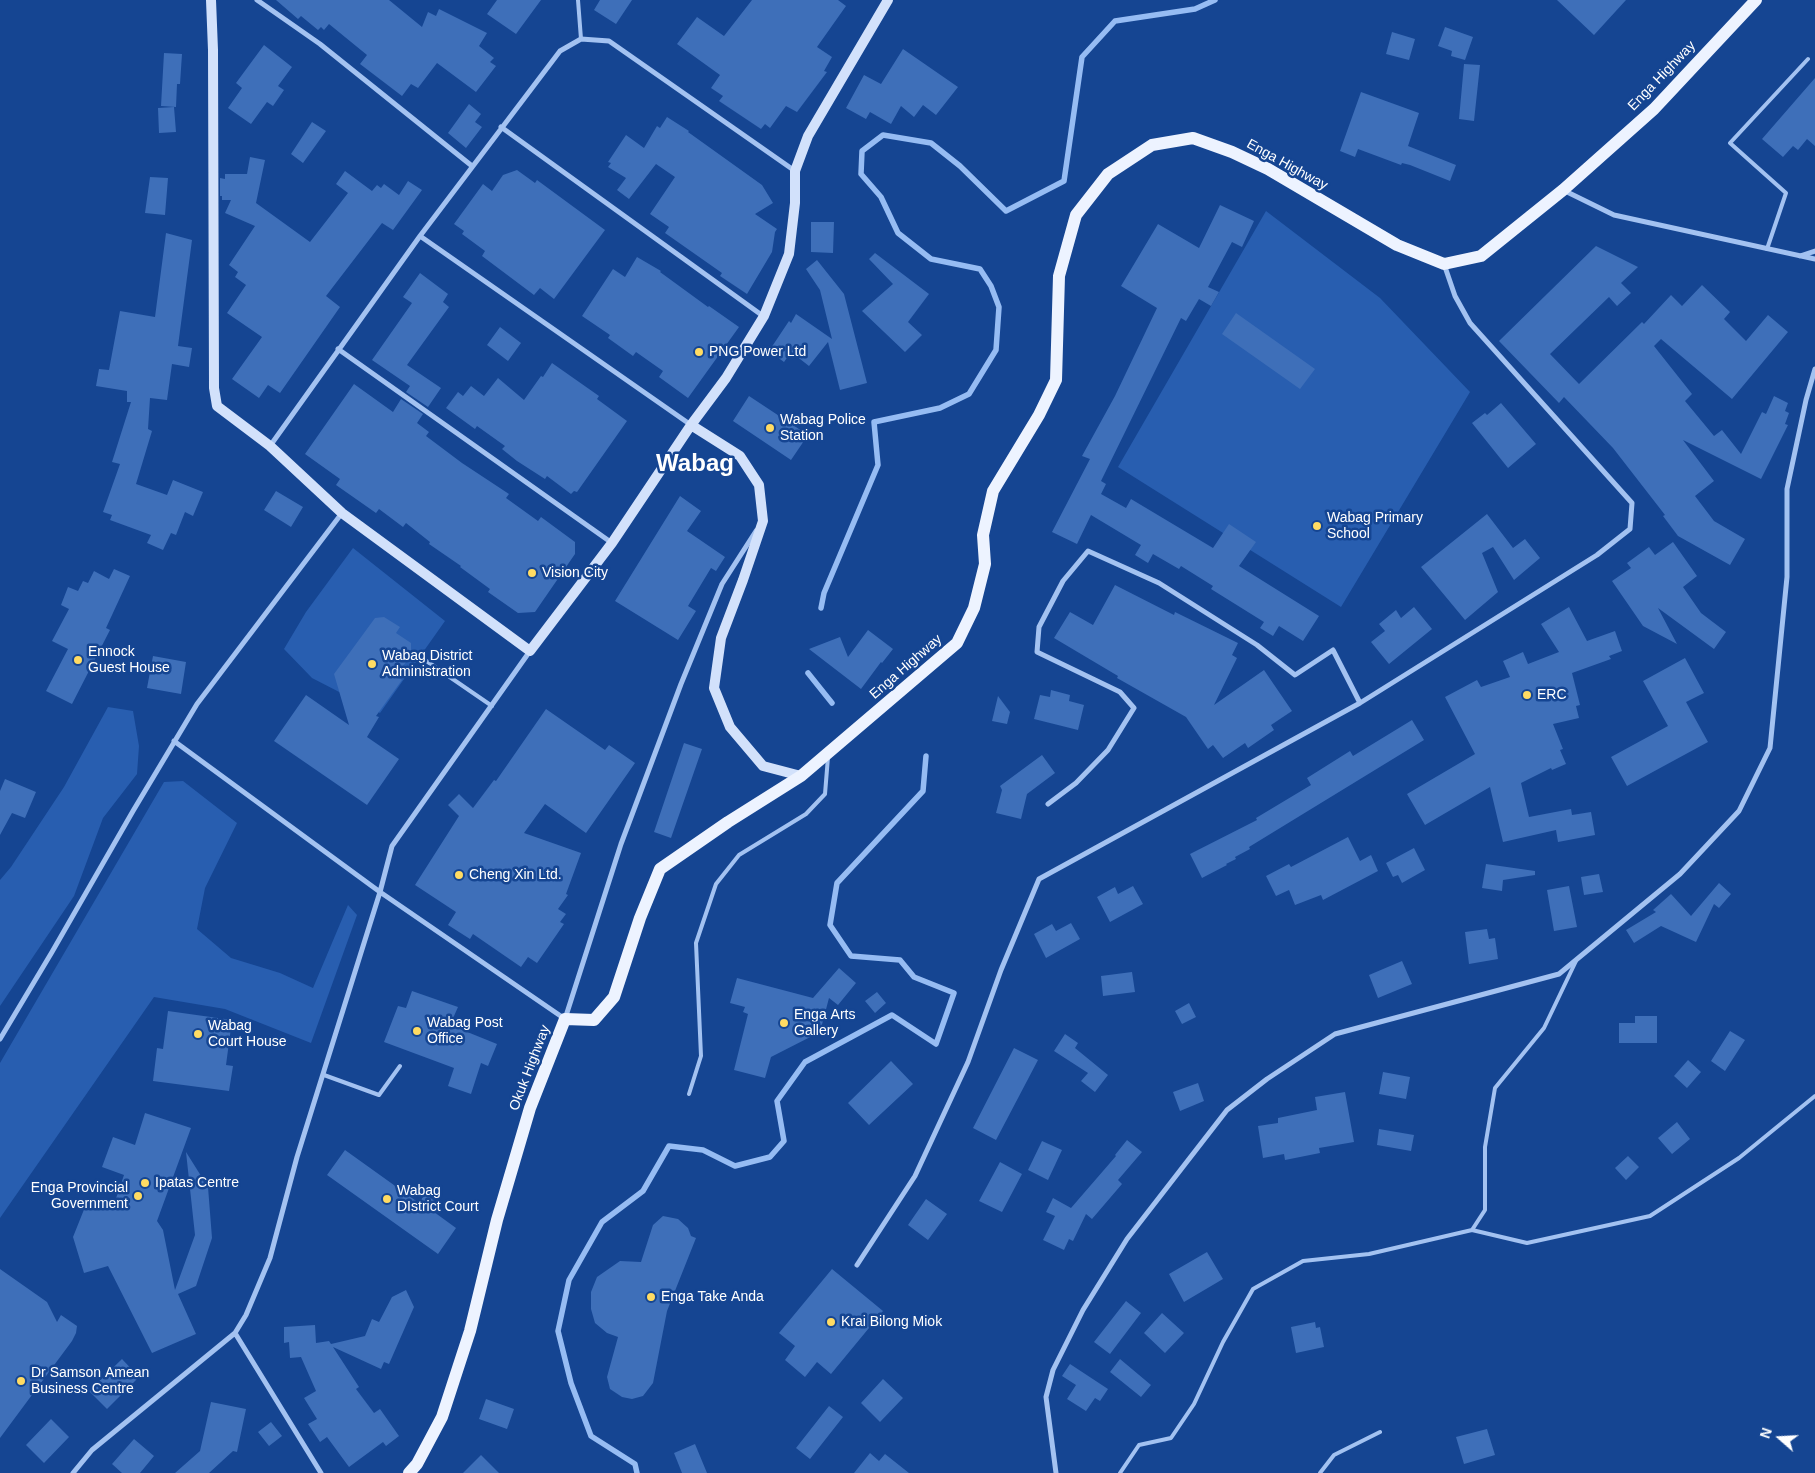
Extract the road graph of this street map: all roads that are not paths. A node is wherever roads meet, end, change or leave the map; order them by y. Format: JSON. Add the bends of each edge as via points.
{"nodes":[{"id":1,"x":211,"y":0,"type":"edge"},
{"id":2,"x":258,"y":0,"type":"edge"},
{"id":3,"x":578,"y":0,"type":"edge"},
{"id":4,"x":888,"y":0,"type":"edge"},
{"id":5,"x":1756,"y":0,"type":"edge"},
{"id":6,"x":581,"y":39,"type":"junction"},
{"id":7,"x":1808,"y":59,"type":"dead end"},
{"id":8,"x":501,"y":127,"type":"junction"},
{"id":9,"x":472,"y":166,"type":"junction"},
{"id":10,"x":795,"y":171,"type":"junction"},
{"id":11,"x":1563,"y":190,"type":"junction"},
{"id":12,"x":420,"y":236,"type":"junction"},
{"id":13,"x":1767,"y":249,"type":"junction"},
{"id":14,"x":1815,"y":251,"type":"edge"},
{"id":15,"x":1800,"y":257,"type":"junction"},
{"id":16,"x":1815,"y":259,"type":"edge"},
{"id":17,"x":1444,"y":264,"type":"junction"},
{"id":18,"x":764,"y":316,"type":"junction"},
{"id":19,"x":338,"y":349,"type":"junction"},
{"id":20,"x":1815,"y":369,"type":"edge"},
{"id":21,"x":691,"y":425,"type":"junction"},
{"id":22,"x":270,"y":446,"type":"junction"},
{"id":23,"x":342,"y":513,"type":"junction"},
{"id":24,"x":762,"y":521,"type":"junction"},
{"id":25,"x":612,"y":542,"type":"junction"},
{"id":26,"x":530,"y":652,"type":"junction"},
{"id":27,"x":425,"y":660,"type":"dead end"},
{"id":28,"x":1360,"y":703,"type":"junction"},
{"id":29,"x":492,"y":706,"type":"junction"},
{"id":30,"x":174,"y":742,"type":"junction"},
{"id":31,"x":828,"y":752,"type":"junction"},
{"id":32,"x":802,"y":776,"type":"junction"},
{"id":33,"x":1048,"y":804,"type":"dead end"},
{"id":34,"x":380,"y":892,"type":"junction"},
{"id":35,"x":1577,"y":959,"type":"junction"},
{"id":36,"x":565,"y":1019,"type":"junction"},
{"id":37,"x":0,"y":1039,"type":"edge"},
{"id":38,"x":400,"y":1066,"type":"dead end"},
{"id":39,"x":324,"y":1075,"type":"junction"},
{"id":40,"x":689,"y":1094,"type":"dead end"},
{"id":41,"x":1815,"y":1096,"type":"edge"},
{"id":42,"x":1472,"y":1230,"type":"junction"},
{"id":43,"x":857,"y":1265,"type":"dead end"},
{"id":44,"x":234,"y":1332,"type":"junction"},
{"id":45,"x":1380,"y":1432,"type":"dead end"},
{"id":46,"x":72,"y":1473,"type":"edge"},
{"id":47,"x":321,"y":1473,"type":"edge"},
{"id":48,"x":409,"y":1473,"type":"edge"},
{"id":49,"x":1056,"y":1473,"type":"edge"},
{"id":50,"x":1120,"y":1473,"type":"edge"},
{"id":51,"x":1320,"y":1473,"type":"edge"}],
"edges":[{"from":1,"to":22,"type":"street","via":[[214,388],[217,406]]},
{"from":2,"to":9,"type":"street","via":[[320,44]]},
{"from":3,"to":6,"type":"lane"},
{"from":4,"to":10,"type":"street","via":[[808,136]]},
{"from":5,"to":11,"type":"main road","name":"Enga Highway","via":[[1654,109]]},
{"from":6,"to":8,"type":"street","via":[[560,51]]},
{"from":6,"to":10,"type":"street","via":[[609,41]]},
{"from":7,"to":13,"type":"lane","via":[[1730,144],[1786,193]]},
{"from":8,"to":9,"type":"street"},
{"from":8,"to":18,"type":"street"},
{"from":9,"to":12,"type":"street"},
{"from":10,"to":18,"type":"street","via":[[789,254]]},
{"from":11,"to":13,"type":"street","via":[[1614,215]]},
{"from":11,"to":17,"type":"main road","name":"Enga Highway","via":[[1481,256]]},
{"from":12,"to":19,"type":"street"},
{"from":12,"to":21,"type":"street"},
{"from":13,"to":15,"type":"street"},
{"from":14,"to":15,"type":"street"},
{"from":15,"to":16,"type":"street"},
{"from":17,"to":28,"type":"street","via":[[1455,296],[1470,323],[1632,503],[1630,529],[1597,555]]},
{"from":17,"to":31,"type":"main road","name":"Enga Highway","via":[[1397,245],[1268,169],[1193,138],[1152,145],[1108,174],[1076,215],[1059,276],[1056,380],[993,491],[983,534],[985,564],[974,608],[957,643]]},
{"from":18,"to":21,"type":"street","via":[[726,378]]},
{"from":19,"to":22,"type":"street"},
{"from":19,"to":25,"type":"street"},
{"from":20,"to":35,"type":"street","via":[[1787,489],[1787,577],[1770,748],[1739,811],[1680,874]]},
{"from":21,"to":24,"type":"street","via":[[740,456],[759,486]]},
{"from":21,"to":25,"type":"street"},
{"from":22,"to":23,"type":"street"},
{"from":23,"to":26,"type":"street"},
{"from":23,"to":30,"type":"street","via":[[197,704]]},
{"from":24,"to":32,"type":"street","via":[[721,638],[714,688],[730,727],[763,766]]},
{"from":24,"to":36,"type":"street","via":[[722,584],[681,684],[621,844]]},
{"from":25,"to":26,"type":"street"},
{"from":26,"to":29,"type":"street"},
{"from":27,"to":29,"type":"lane"},
{"from":28,"to":33,"type":"street","via":[[1333,650],[1295,675],[1257,645],[1159,583],[1088,551],[1063,581],[1039,627],[1037,652],[1120,692],[1134,708],[1108,750],[1076,783]]},
{"from":28,"to":43,"type":"street","via":[[1040,879],[1000,970],[968,1062],[915,1176]]},
{"from":29,"to":34,"type":"street","via":[[392,846]]},
{"from":30,"to":34,"type":"street"},
{"from":30,"to":37,"type":"street"},
{"from":31,"to":32,"type":"main road","name":"Enga Highway"},
{"from":31,"to":40,"type":"lane","via":[[826,794],[806,814],[739,855],[716,884],[696,943],[701,1056]]},
{"from":32,"to":36,"type":"main road","name":"Okuk Highway","via":[[660,869],[614,997],[594,1020]]},
{"from":34,"to":36,"type":"street"},
{"from":34,"to":39,"type":"street"},
{"from":35,"to":42,"type":"lane","via":[[1544,1028],[1494,1088],[1485,1147],[1485,1210]]},
{"from":35,"to":49,"type":"street","via":[[1559,974],[1335,1034],[1227,1110],[1127,1239],[1084,1310],[1054,1370],[1046,1397]]},
{"from":36,"to":48,"type":"main road","name":"Okuk Highway","via":[[530,1108],[497,1220],[470,1331],[442,1417]]},
{"from":38,"to":39,"type":"lane","via":[[379,1094]]},
{"from":39,"to":44,"type":"street","via":[[297,1157],[266,1270],[246,1315]]},
{"from":41,"to":42,"type":"lane","via":[[1739,1158],[1650,1216],[1527,1243]]},
{"from":42,"to":50,"type":"lane","via":[[1369,1254],[1303,1261],[1253,1289],[1194,1404],[1172,1438],[1139,1445]]},
{"from":44,"to":46,"type":"street","via":[[92,1450]]},
{"from":44,"to":47,"type":"street"},
{"from":45,"to":51,"type":"lane","via":[[1334,1456]]}]}
